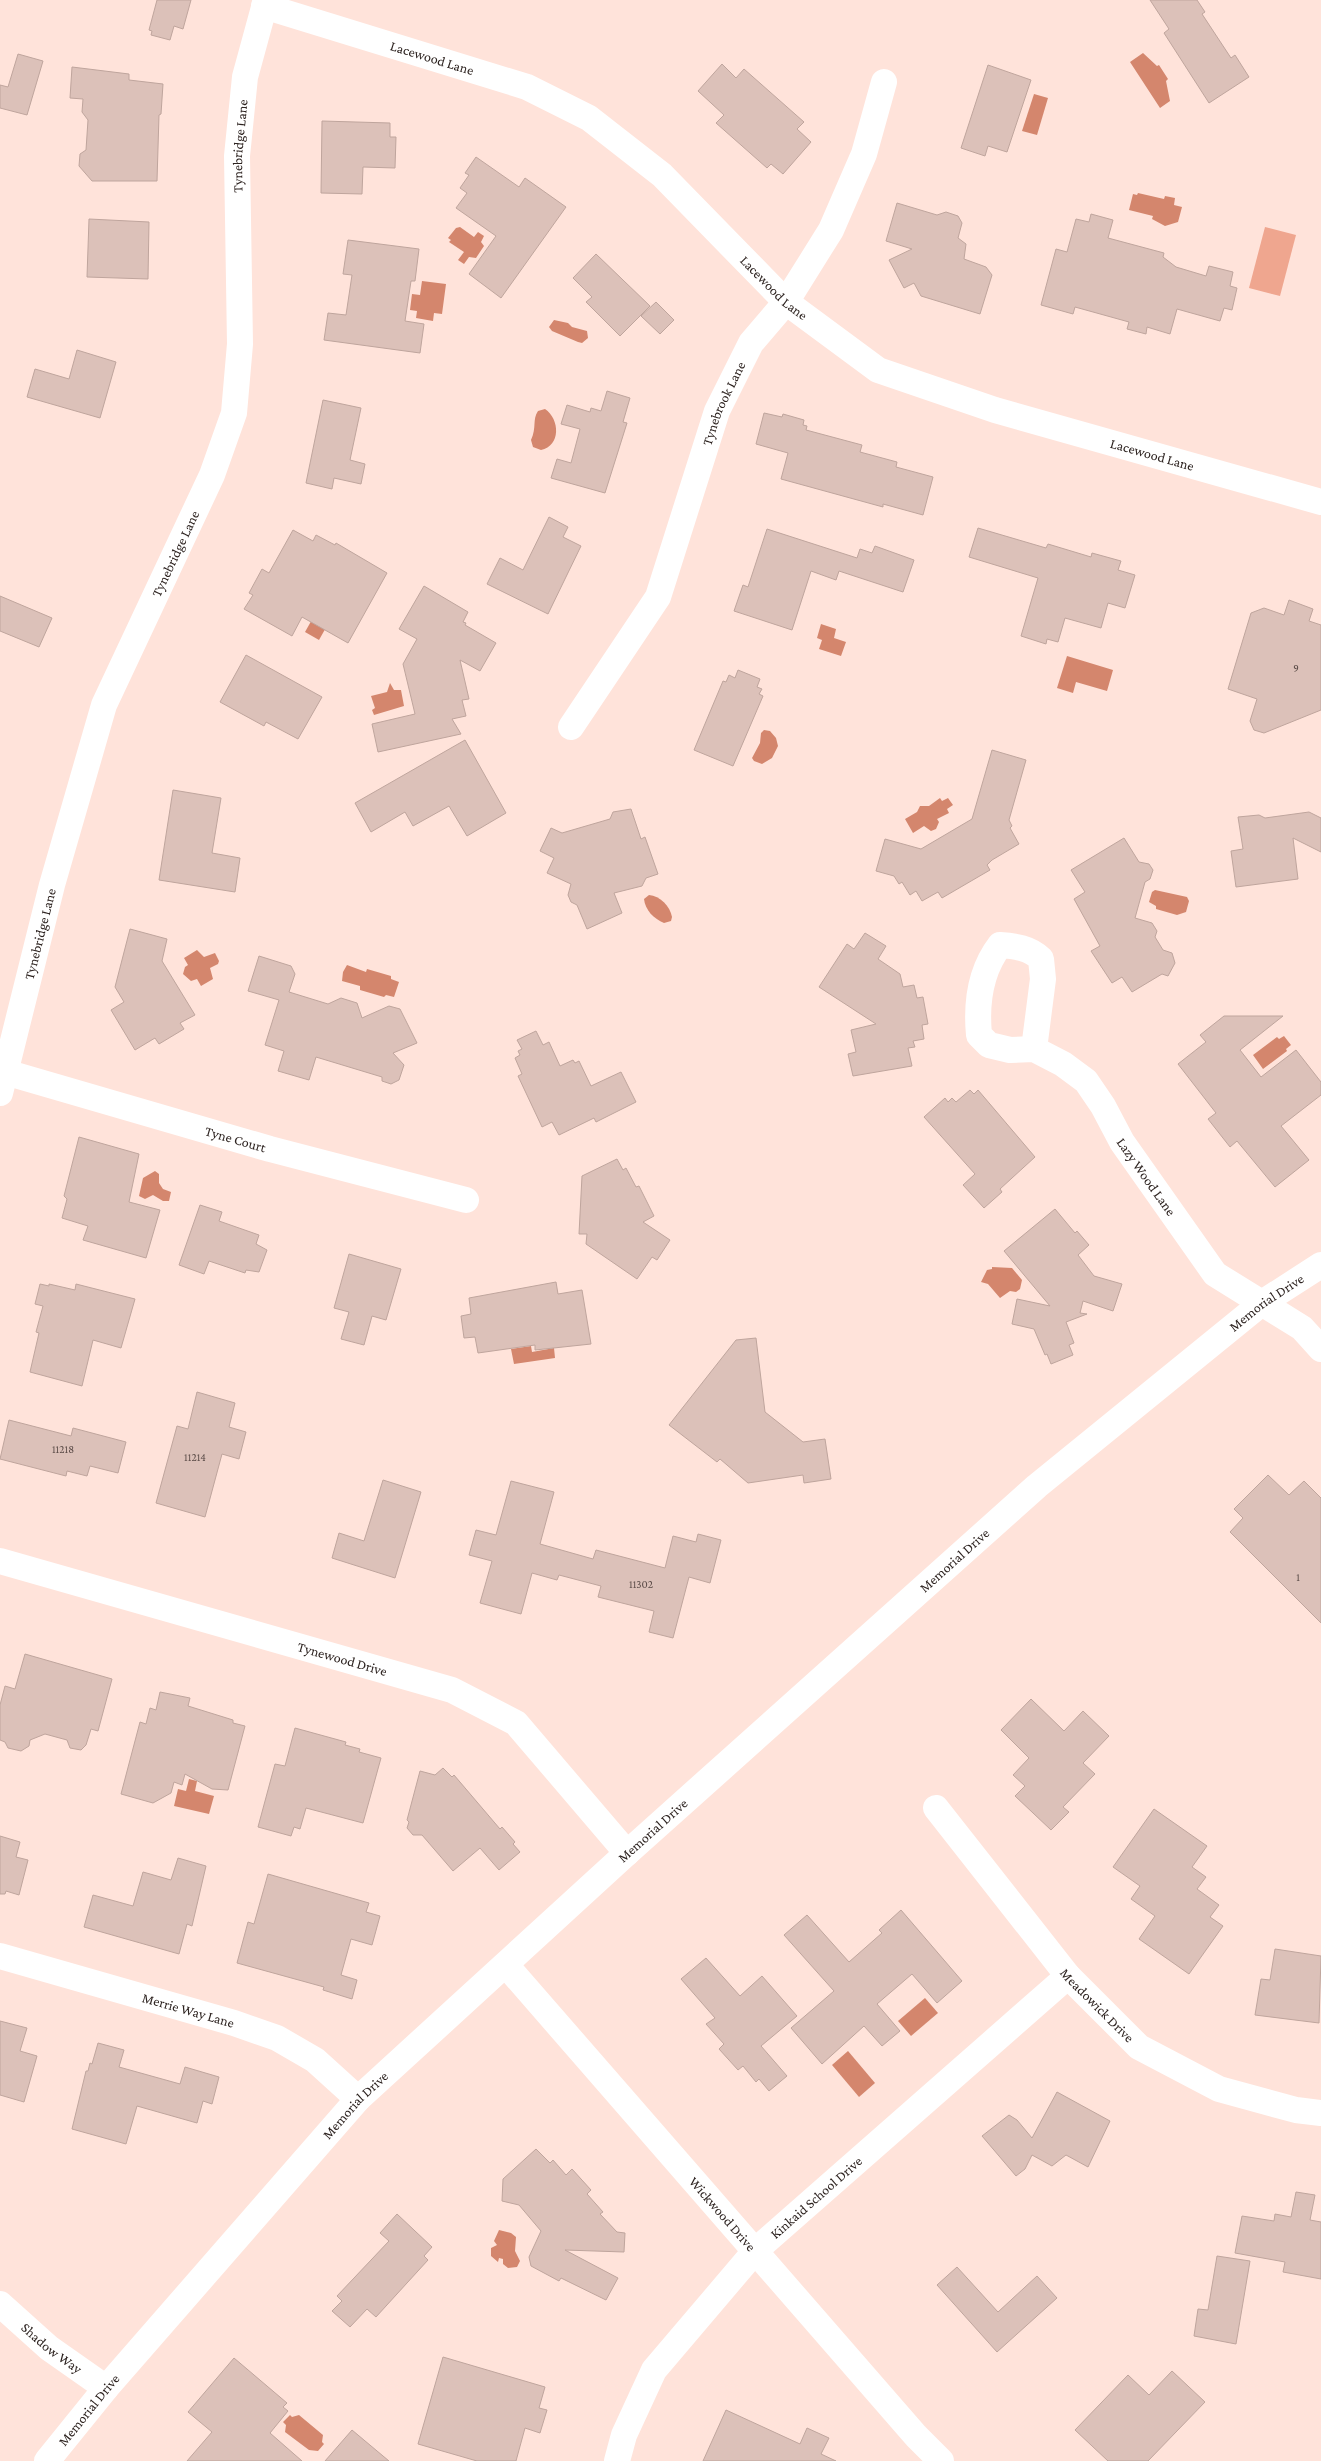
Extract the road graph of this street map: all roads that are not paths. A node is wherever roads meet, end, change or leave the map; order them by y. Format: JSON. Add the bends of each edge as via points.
{"nodes":[{"id":1,"x":265,"y":3,"type":"edge"},
{"id":2,"x":884,"y":82,"type":"dead end"},
{"id":3,"x":786,"y":302,"type":"junction"},
{"id":4,"x":1321,"y":502,"type":"edge"},
{"id":5,"x":571,"y":728,"type":"dead end"},
{"id":6,"x":1034,"y":1049,"type":"dead end"},
{"id":7,"x":3,"y":1083,"type":"edge"},
{"id":8,"x":466,"y":1200,"type":"dead end"},
{"id":9,"x":1321,"y":1265,"type":"edge"},
{"id":10,"x":1262,"y":1303,"type":"junction"},
{"id":11,"x":1321,"y":1349,"type":"edge"},
{"id":12,"x":0,"y":1561,"type":"edge"},
{"id":13,"x":936,"y":1808,"type":"dead end"},
{"id":14,"x":626,"y":1853,"type":"junction"},
{"id":15,"x":0,"y":1956,"type":"edge"},
{"id":16,"x":506,"y":1965,"type":"junction"},
{"id":17,"x":1068,"y":1976,"type":"junction"},
{"id":18,"x":358,"y":2100,"type":"junction"},
{"id":19,"x":1321,"y":2113,"type":"edge"},
{"id":20,"x":756,"y":2250,"type":"junction"},
{"id":21,"x":0,"y":2304,"type":"edge"},
{"id":22,"x":106,"y":2388,"type":"junction"},
{"id":23,"x":47,"y":2461,"type":"edge"},
{"id":24,"x":617,"y":2461,"type":"edge"},
{"id":25,"x":941,"y":2461,"type":"edge"}],
"edges":[{"from":1,"to":3,"type":"street","name":"Lacewood Lane","via":[[527,87],[590,118],[662,175]]},
{"from":1,"to":7,"type":"street","name":"Tynebridge Lane","via":[[245,77],[237,156],[240,344],[234,413],[212,475],[104,705],[52,885]]},
{"from":2,"to":3,"type":"street","name":"Tynebrook Lane","via":[[864,154],[839,213]]},
{"from":3,"to":4,"type":"street","name":"Lacewood Lane","via":[[878,370],[995,410]]},
{"from":3,"to":5,"type":"street","name":"Tynebrook Lane","via":[[751,343],[717,411],[658,597]]},
{"from":6,"to":10,"type":"street","name":"Lazy Wood Lane","via":[[1064,1064],[1086,1081],[1122,1142],[1216,1274]]},
{"from":7,"to":8,"type":"street","name":"Tyne Court"},
{"from":9,"to":10,"type":"street","name":"Memorial Drive"},
{"from":10,"to":11,"type":"street","name":"Lazy Wood Lane","via":[[1302,1328]]},
{"from":10,"to":14,"type":"street","name":"Memorial Drive","via":[[1037,1486]]},
{"from":12,"to":14,"type":"street","name":"Tynewood Drive","via":[[452,1690],[516,1723]]},
{"from":13,"to":17,"type":"street","name":"Meadowick Drive"},
{"from":14,"to":16,"type":"street","name":"Memorial Drive"},
{"from":15,"to":18,"type":"street","name":"Merrie Way Lane","via":[[277,2038],[315,2060]]},
{"from":16,"to":18,"type":"street","name":"Memorial Drive"},
{"from":16,"to":20,"type":"street","name":"Wickwood Drive"},
{"from":17,"to":19,"type":"street","name":"Meadowick Drive","via":[[1139,2047],[1219,2089],[1296,2110]]},
{"from":17,"to":20,"type":"street","name":"Kinkaid School Drive"},
{"from":18,"to":22,"type":"street","name":"Memorial Drive"},
{"from":20,"to":24,"type":"street","name":"Kinkaid School Drive","via":[[654,2370],[624,2435]]},
{"from":20,"to":25,"type":"street","name":"Wickwood Drive"},
{"from":21,"to":22,"type":"street","name":"Shadow Way","via":[[49,2348]]},
{"from":22,"to":23,"type":"street","name":"Memorial Drive"}]}
